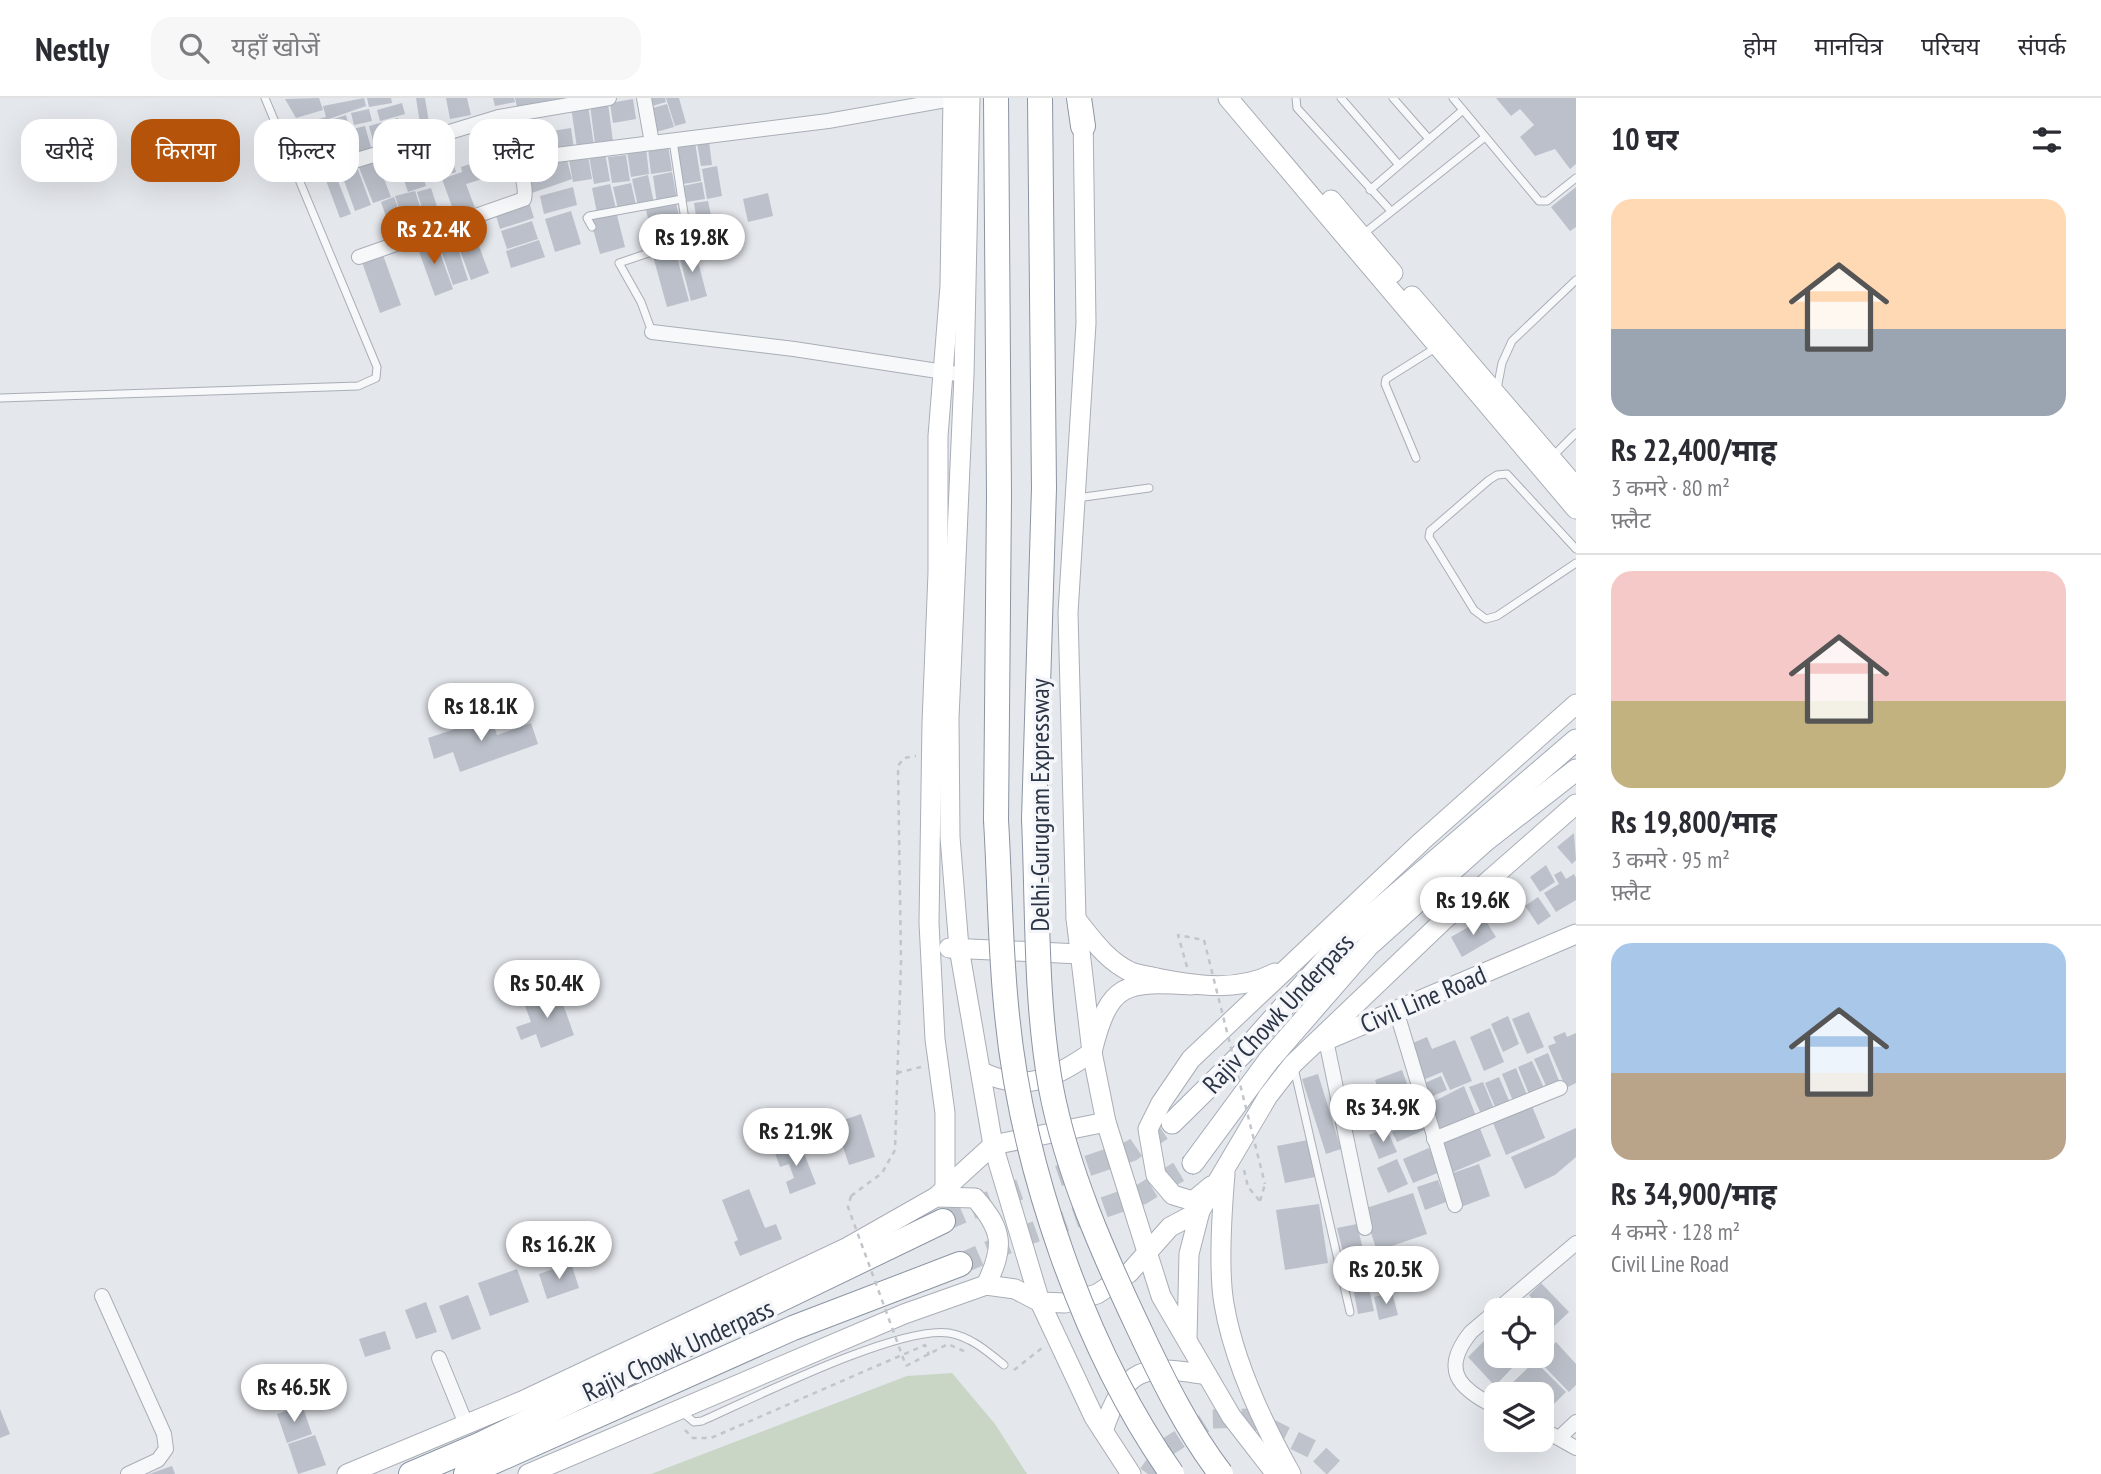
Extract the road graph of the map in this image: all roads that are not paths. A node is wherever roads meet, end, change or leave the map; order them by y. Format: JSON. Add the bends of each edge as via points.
{"nodes":[{"id":1,"x":265,"y":98,"type":"edge"},
{"id":2,"x":608,"y":98,"type":"edge"},
{"id":3,"x":643,"y":98,"type":"edge"},
{"id":4,"x":954,"y":98,"type":"edge"},
{"id":5,"x":970,"y":98,"type":"edge"},
{"id":6,"x":996,"y":98,"type":"edge"},
{"id":7,"x":1040,"y":98,"type":"edge"},
{"id":8,"x":1081,"y":98,"type":"edge"},
{"id":9,"x":1233,"y":98,"type":"edge"},
{"id":10,"x":1296,"y":98,"type":"edge"},
{"id":11,"x":1341,"y":98,"type":"edge"},
{"id":12,"x":1393,"y":98,"type":"edge"},
{"id":13,"x":1453,"y":98,"type":"edge"},
{"id":14,"x":1463,"y":110,"type":"junction"},
{"id":15,"x":499,"y":117,"type":"joint"},
{"id":16,"x":1083,"y":126,"type":"joint"},
{"id":17,"x":1485,"y":137,"type":"junction"},
{"id":18,"x":1429,"y":139,"type":"junction"},
{"id":19,"x":673,"y":141,"type":"junction"},
{"id":20,"x":652,"y":143,"type":"junction"},
{"id":21,"x":558,"y":155,"type":"edge"},
{"id":22,"x":359,"y":159,"type":"edge"},
{"id":23,"x":1399,"y":165,"type":"junction"},
{"id":24,"x":1576,"y":178,"type":"edge"},
{"id":25,"x":522,"y":182,"type":"edge"},
{"id":26,"x":1370,"y":190,"type":"junction"},
{"id":27,"x":682,"y":199,"type":"junction"},
{"id":28,"x":1391,"y":211,"type":"junction"},
{"id":29,"x":592,"y":228,"type":"dead end"},
{"id":30,"x":1362,"y":236,"type":"junction"},
{"id":31,"x":359,"y":257,"type":"dead end"},
{"id":32,"x":1576,"y":280,"type":"edge"},
{"id":33,"x":652,"y":332,"type":"joint"},
{"id":34,"x":1438,"y":347,"type":"junction"},
{"id":35,"x":942,"y":374,"type":"junction"},
{"id":36,"x":964,"y":375,"type":"junction"},
{"id":37,"x":1496,"y":392,"type":"junction"},
{"id":38,"x":0,"y":398,"type":"edge"},
{"id":39,"x":1576,"y":433,"type":"edge"},
{"id":40,"x":1416,"y":458,"type":"dead end"},
{"id":41,"x":1551,"y":458,"type":"junction"},
{"id":42,"x":1576,"y":487,"type":"edge"},
{"id":43,"x":1149,"y":488,"type":"dead end"},
{"id":44,"x":1075,"y":498,"type":"junction"},
{"id":45,"x":1576,"y":509,"type":"edge"},
{"id":46,"x":1576,"y":549,"type":"edge"},
{"id":47,"x":1576,"y":563,"type":"edge"},
{"id":48,"x":1576,"y":704,"type":"edge"},
{"id":49,"x":1576,"y":740,"type":"edge"},
{"id":50,"x":1576,"y":770,"type":"edge"},
{"id":51,"x":1576,"y":804,"type":"edge"},
{"id":52,"x":1076,"y":918,"type":"junction"},
{"id":53,"x":1576,"y":934,"type":"edge"},
{"id":54,"x":930,"y":947,"type":"junction"},
{"id":55,"x":959,"y":948,"type":"junction"},
{"id":56,"x":1080,"y":954,"type":"junction"},
{"id":57,"x":1286,"y":967,"type":"junction"},
{"id":58,"x":1192,"y":985,"type":"junction"},
{"id":59,"x":1396,"y":1010,"type":"junction"},
{"id":60,"x":1317,"y":1044,"type":"junction"},
{"id":61,"x":1092,"y":1052,"type":"junction"},
{"id":62,"x":1293,"y":1064,"type":"junction"},
{"id":63,"x":982,"y":1072,"type":"junction"},
{"id":64,"x":1560,"y":1088,"type":"dead end"},
{"id":65,"x":1106,"y":1122,"type":"junction"},
{"id":66,"x":1172,"y":1123,"type":"tunnel mouth"},
{"id":67,"x":1434,"y":1139,"type":"junction"},
{"id":68,"x":993,"y":1144,"type":"junction"},
{"id":69,"x":1193,"y":1163,"type":"tunnel mouth"},
{"id":70,"x":1221,"y":1174,"type":"junction"},
{"id":71,"x":941,"y":1193,"type":"junction"},
{"id":72,"x":1455,"y":1205,"type":"dead end"},
{"id":73,"x":1200,"y":1211,"type":"junction"},
{"id":74,"x":943,"y":1221,"type":"tunnel mouth"},
{"id":75,"x":1364,"y":1228,"type":"dead end"},
{"id":76,"x":1576,"y":1243,"type":"edge"},
{"id":77,"x":1145,"y":1252,"type":"junction"},
{"id":78,"x":960,"y":1264,"type":"tunnel mouth"},
{"id":79,"x":986,"y":1285,"type":"junction"},
{"id":80,"x":102,"y":1296,"type":"dead end"},
{"id":81,"x":1040,"y":1302,"type":"junction"},
{"id":82,"x":1350,"y":1312,"type":"dead end"},
{"id":83,"x":1187,"y":1341,"type":"junction"},
{"id":84,"x":439,"y":1358,"type":"dead end"},
{"id":85,"x":1004,"y":1365,"type":"dead end"},
{"id":86,"x":1207,"y":1375,"type":"junction"},
{"id":87,"x":1484,"y":1398,"type":"edge"},
{"id":88,"x":675,"y":1411,"type":"junction"},
{"id":89,"x":1576,"y":1422,"type":"edge"},
{"id":90,"x":466,"y":1424,"type":"junction"},
{"id":91,"x":1103,"y":1431,"type":"junction"},
{"id":92,"x":1554,"y":1435,"type":"edge"},
{"id":93,"x":1559,"y":1438,"type":"junction"},
{"id":94,"x":1576,"y":1448,"type":"edge"},
{"id":95,"x":128,"y":1474,"type":"edge"},
{"id":96,"x":347,"y":1474,"type":"edge"},
{"id":97,"x":411,"y":1474,"type":"edge"},
{"id":98,"x":466,"y":1474,"type":"edge"},
{"id":99,"x":528,"y":1474,"type":"edge"},
{"id":100,"x":1131,"y":1474,"type":"edge"},
{"id":101,"x":1172,"y":1474,"type":"edge"},
{"id":102,"x":1221,"y":1474,"type":"edge"},
{"id":103,"x":1276,"y":1474,"type":"edge"},
{"id":104,"x":1291,"y":1474,"type":"edge"}],
"edges":[{"from":1,"to":38,"type":"lane","via":[[377,367],[376,378],[358,386]]},
{"from":2,"to":15,"type":"street"},
{"from":3,"to":20,"type":"street"},
{"from":4,"to":19,"type":"street","via":[[828,121]]},
{"from":4,"to":35,"type":"main road","via":[[951,265]]},
{"from":5,"to":36,"type":"main road"},
{"from":6,"to":101,"type":"highway","name":"Delhi-Gurugram Expressway","bridge":true,"via":[[996,820],[1007,1015],[1018,1096],[1038,1185],[1111,1367]]},
{"from":7,"to":102,"type":"highway","name":"Delhi-Gurugram Expressway","bridge":true,"via":[[1044,488],[1034,819],[1051,1089],[1110,1268],[1174,1398]]},
{"from":8,"to":16,"type":"highway"},
{"from":9,"to":30,"type":"main road"},
{"from":9,"to":34,"type":"main road"},
{"from":10,"to":26,"type":"lane","via":[[1297,108]]},
{"from":11,"to":23,"type":"lane"},
{"from":12,"to":18,"type":"lane"},
{"from":13,"to":14,"type":"lane"},
{"from":14,"to":17,"type":"lane"},
{"from":14,"to":18,"type":"lane"},
{"from":15,"to":22,"type":"street"},
{"from":16,"to":44,"type":"main road","via":[[1086,323]]},
{"from":17,"to":24,"type":"lane","via":[[1539,201],[1547,201]]},
{"from":17,"to":28,"type":"lane"},
{"from":18,"to":23,"type":"lane"},
{"from":19,"to":20,"type":"street"},
{"from":19,"to":27,"type":"lane"},
{"from":20,"to":21,"type":"street"},
{"from":23,"to":26,"type":"lane"},
{"from":25,"to":31,"type":"street","via":[[524,199]]},
{"from":26,"to":28,"type":"lane"},
{"from":27,"to":29,"type":"lane","via":[[589,216]]},
{"from":27,"to":33,"type":"lane","via":[[684,241],[619,264]]},
{"from":28,"to":30,"type":"lane"},
{"from":30,"to":37,"type":"main road"},
{"from":32,"to":37,"type":"lane","via":[[1512,341]]},
{"from":33,"to":35,"type":"street","via":[[794,349]]},
{"from":34,"to":40,"type":"lane","via":[[1386,379],[1385,384]]},
{"from":34,"to":45,"type":"main road"},
{"from":35,"to":36,"type":"street"},
{"from":35,"to":54,"type":"main road"},
{"from":36,"to":55,"type":"main road","via":[[949,718],[950,837]]},
{"from":37,"to":41,"type":"main road"},
{"from":39,"to":41,"type":"lane"},
{"from":41,"to":42,"type":"main road"},
{"from":43,"to":44,"type":"lane"},
{"from":44,"to":52,"type":"main road","via":[[1068,613]]},
{"from":46,"to":47,"type":"lane","via":[[1507,474],[1489,480],[1430,531],[1429,537],[1474,610],[1486,619]]},
{"from":48,"to":57,"type":"main road"},
{"from":49,"to":66,"type":"main road","name":"Rajiv Chowk Underpass","via":[[1343,940]]},
{"from":50,"to":69,"type":"main road","name":"Rajiv Chowk Underpass","via":[[1485,841],[1368,946],[1269,1060]]},
{"from":51,"to":60,"type":"main road","via":[[1445,919]]},
{"from":52,"to":56,"type":"main road"},
{"from":52,"to":58,"type":"main road","via":[[1101,951],[1131,972]]},
{"from":53,"to":59,"type":"main road","name":"Civil Line Road"},
{"from":54,"to":55,"type":"main road"},
{"from":54,"to":71,"type":"main road","via":[[945,1112]]},
{"from":55,"to":56,"type":"main road"},
{"from":55,"to":63,"type":"main road"},
{"from":56,"to":61,"type":"main road"},
{"from":57,"to":58,"type":"main road","via":[[1261,980]]},
{"from":57,"to":70,"type":"main road","via":[[1191,1059],[1148,1129],[1156,1175],[1173,1195],[1193,1201]]},
{"from":58,"to":61,"type":"main road","via":[[1149,982],[1128,986],[1100,1018]]},
{"from":59,"to":60,"type":"main road","name":"Civil Line Road"},
{"from":59,"to":67,"type":"street"},
{"from":60,"to":62,"type":"main road"},
{"from":60,"to":75,"type":"street"},
{"from":61,"to":63,"type":"main road","via":[[1054,1076],[1027,1082],[1006,1083]]},
{"from":61,"to":65,"type":"main road"},
{"from":62,"to":70,"type":"main road"},
{"from":62,"to":82,"type":"lane"},
{"from":63,"to":68,"type":"main road"},
{"from":64,"to":67,"type":"street"},
{"from":65,"to":68,"type":"main road"},
{"from":65,"to":77,"type":"main road"},
{"from":67,"to":72,"type":"street"},
{"from":68,"to":71,"type":"main road"},
{"from":68,"to":81,"type":"main road"},
{"from":70,"to":73,"type":"main road"},
{"from":70,"to":104,"type":"main road","via":[[1224,1301],[1243,1371]]},
{"from":71,"to":79,"type":"main road","via":[[975,1198],[995,1221],[999,1259]]},
{"from":71,"to":90,"type":"main road","via":[[848,1247]]},
{"from":73,"to":77,"type":"main road","via":[[1170,1227]]},
{"from":73,"to":83,"type":"main road","via":[[1189,1254]]},
{"from":74,"to":97,"type":"highway","name":"Rajiv Chowk Underpass"},
{"from":76,"to":87,"type":"street","via":[[1457,1349],[1454,1359],[1460,1380]]},
{"from":77,"to":81,"type":"main road","via":[[1129,1273],[1097,1294],[1065,1303]]},
{"from":77,"to":83,"type":"main road","via":[[1161,1296]]},
{"from":78,"to":98,"type":"highway","name":"Rajiv Chowk Underpass","via":[[793,1328]]},
{"from":79,"to":81,"type":"main road","via":[[1015,1289]]},
{"from":79,"to":88,"type":"main road","via":[[904,1314]]},
{"from":80,"to":95,"type":"street","via":[[164,1434],[166,1449],[158,1460]]},
{"from":81,"to":91,"type":"main road"},
{"from":83,"to":86,"type":"main road"},
{"from":84,"to":90,"type":"street"},
{"from":85,"to":88,"type":"lane","via":[[961,1336],[917,1334],[702,1421],[694,1422]]},
{"from":86,"to":91,"type":"main road","via":[[1163,1367],[1133,1376],[1114,1400]]},
{"from":86,"to":103,"type":"main road","via":[[1231,1416]]},
{"from":88,"to":99,"type":"main road"},
{"from":89,"to":93,"type":"street"},
{"from":90,"to":96,"type":"main road"},
{"from":91,"to":100,"type":"main road"},
{"from":92,"to":93,"type":"street"},
{"from":93,"to":94,"type":"street"}]}
